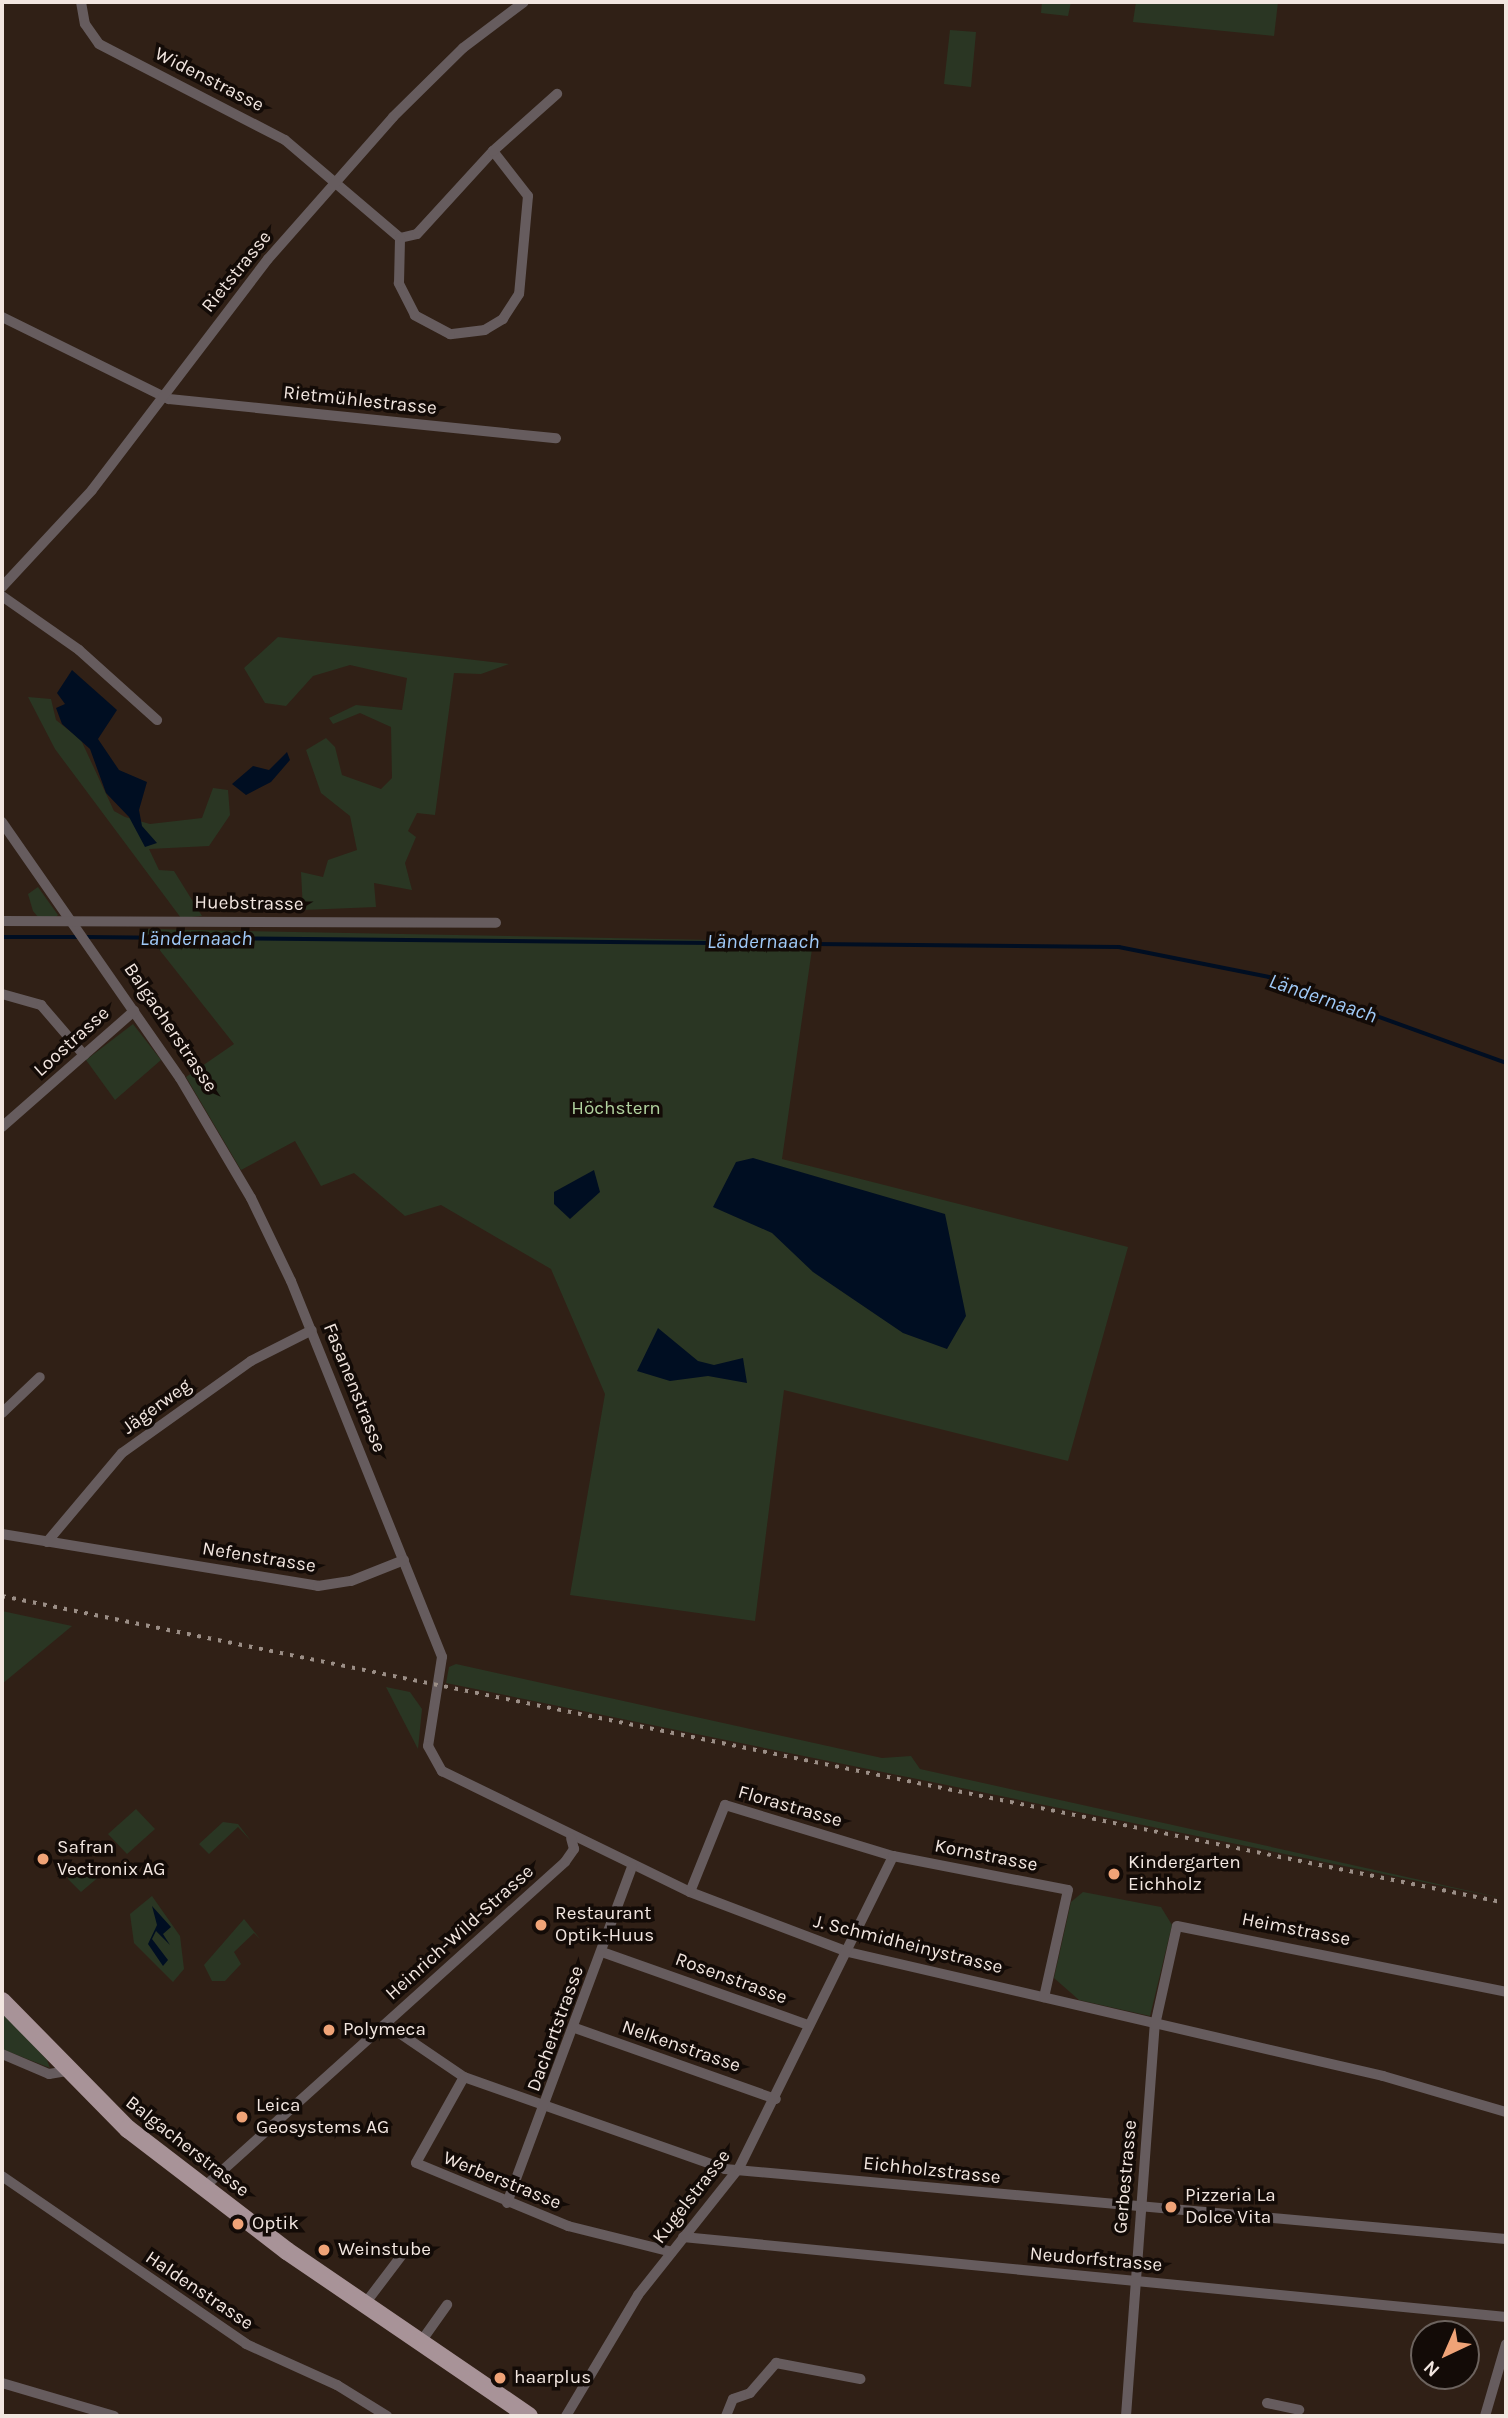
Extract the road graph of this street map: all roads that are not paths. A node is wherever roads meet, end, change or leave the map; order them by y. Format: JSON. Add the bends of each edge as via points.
{"nodes":[{"id":1,"x":81,"y":2,"type":"edge"},
{"id":2,"x":524,"y":2,"type":"edge"},
{"id":3,"x":557,"y":94,"type":"dead end"},
{"id":4,"x":493,"y":151,"type":"junction"},
{"id":5,"x":335,"y":183,"type":"junction"},
{"id":6,"x":400,"y":238,"type":"junction"},
{"id":7,"x":2,"y":317,"type":"edge"},
{"id":8,"x":162,"y":396,"type":"junction"},
{"id":9,"x":556,"y":438,"type":"dead end"},
{"id":10,"x":2,"y":587,"type":"edge"},
{"id":11,"x":2,"y":596,"type":"edge"},
{"id":12,"x":157,"y":720,"type":"dead end"},
{"id":13,"x":2,"y":822,"type":"edge"},
{"id":14,"x":2,"y":921,"type":"edge"},
{"id":15,"x":73,"y":923,"type":"junction"},
{"id":16,"x":496,"y":923,"type":"dead end"},
{"id":17,"x":2,"y":994,"type":"edge"},
{"id":18,"x":134,"y":1011,"type":"junction"},
{"id":19,"x":84,"y":1055,"type":"junction"},
{"id":20,"x":2,"y":1127,"type":"edge"},
{"id":21,"x":267,"y":1230,"type":"joint"},
{"id":22,"x":312,"y":1330,"type":"junction"},
{"id":23,"x":40,"y":1377,"type":"dead end"},
{"id":24,"x":2,"y":1413,"type":"edge"},
{"id":25,"x":2,"y":1534,"type":"edge"},
{"id":26,"x":47,"y":1542,"type":"junction"},
{"id":27,"x":404,"y":1560,"type":"junction"},
{"id":28,"x":572,"y":1838,"type":"junction"},
{"id":29,"x":894,"y":1856,"type":"junction"},
{"id":30,"x":632,"y":1866,"type":"junction"},
{"id":31,"x":690,"y":1892,"type":"junction"},
{"id":32,"x":602,"y":1952,"type":"junction"},
{"id":33,"x":848,"y":1952,"type":"junction"},
{"id":34,"x":1506,"y":1992,"type":"edge"},
{"id":35,"x":1044,"y":1997,"type":"junction"},
{"id":36,"x":2,"y":2001,"type":"edge"},
{"id":37,"x":386,"y":2024,"type":"junction"},
{"id":38,"x":808,"y":2025,"type":"junction"},
{"id":39,"x":1155,"y":2025,"type":"junction"},
{"id":40,"x":575,"y":2028,"type":"junction"},
{"id":41,"x":2,"y":2054,"type":"edge"},
{"id":42,"x":66,"y":2071,"type":"junction"},
{"id":43,"x":464,"y":2077,"type":"junction"},
{"id":44,"x":776,"y":2099,"type":"junction"},
{"id":45,"x":546,"y":2106,"type":"junction"},
{"id":46,"x":1506,"y":2112,"type":"edge"},
{"id":47,"x":739,"y":2168,"type":"junction"},
{"id":48,"x":2,"y":2176,"type":"edge"},
{"id":49,"x":204,"y":2188,"type":"junction"},
{"id":50,"x":507,"y":2203,"type":"junction"},
{"id":51,"x":1140,"y":2210,"type":"junction"},
{"id":52,"x":683,"y":2237,"type":"junction"},
{"id":53,"x":1506,"y":2239,"type":"edge"},
{"id":54,"x":672,"y":2252,"type":"junction"},
{"id":55,"x":402,"y":2255,"type":"dead end"},
{"id":56,"x":1135,"y":2281,"type":"junction"},
{"id":57,"x":364,"y":2305,"type":"junction"},
{"id":58,"x":447,"y":2305,"type":"dead end"},
{"id":59,"x":1506,"y":2317,"type":"edge"},
{"id":60,"x":420,"y":2343,"type":"junction"},
{"id":61,"x":1506,"y":2344,"type":"edge"},
{"id":62,"x":861,"y":2379,"type":"dead end"},
{"id":63,"x":2,"y":2383,"type":"edge"},
{"id":64,"x":1267,"y":2403,"type":"dead end"},
{"id":65,"x":1299,"y":2410,"type":"dead end"},
{"id":66,"x":1280,"y":2412,"type":"edge"},
{"id":67,"x":114,"y":2416,"type":"edge"},
{"id":68,"x":387,"y":2416,"type":"edge"},
{"id":69,"x":529,"y":2416,"type":"edge"},
{"id":70,"x":566,"y":2416,"type":"edge"},
{"id":71,"x":726,"y":2416,"type":"edge"},
{"id":72,"x":1126,"y":2416,"type":"edge"},
{"id":73,"x":1485,"y":2416,"type":"edge"}],
"edges":[{"from":1,"to":5,"type":"street","name":"Widenstrasse","via":[[85,24],[99,44],[285,140]]},
{"from":2,"to":5,"type":"street","name":"Rietstrasse","via":[[438,70]]},
{"from":3,"to":4,"type":"street"},
{"from":4,"to":6,"type":"street","via":[[417,234]]},
{"from":4,"to":6,"type":"street","via":[[523,184],[530,213],[519,294],[503,319],[466,335],[424,323],[407,306],[399,283]]},
{"from":5,"to":6,"type":"street","name":"Widenstrasse"},
{"from":5,"to":8,"type":"street","name":"Rietstrasse"},
{"from":7,"to":8,"type":"street"},
{"from":8,"to":9,"type":"street","name":"Rietmühlestrasse"},
{"from":8,"to":10,"type":"street","name":"Rietstrasse","via":[[92,490]]},
{"from":11,"to":12,"type":"street","via":[[79,650]]},
{"from":13,"to":15,"type":"street","name":"Balgacherstrasse"},
{"from":14,"to":15,"type":"street","name":"Huebstrasse"},
{"from":15,"to":16,"type":"street","name":"Huebstrasse"},
{"from":15,"to":18,"type":"street","name":"Balgacherstrasse"},
{"from":17,"to":19,"type":"street","via":[[41,1005]]},
{"from":18,"to":19,"type":"street","name":"Loostrasse"},
{"from":18,"to":21,"type":"street","name":"Balgacherstrasse"},
{"from":19,"to":20,"type":"street","name":"Loostrasse"},
{"from":21,"to":22,"type":"street","name":"Fasanenstrasse"},
{"from":22,"to":26,"type":"street","name":"Jägerweg","via":[[251,1361],[122,1453]]},
{"from":22,"to":27,"type":"street","name":"Fasanenstrasse"},
{"from":23,"to":24,"type":"street"},
{"from":25,"to":26,"type":"street","name":"Nefenstrasse"},
{"from":26,"to":27,"type":"street","name":"Nefenstrasse","via":[[318,1586],[351,1581]]},
{"from":27,"to":28,"type":"street","name":"J. Schmidheinystrasse","via":[[442,1657],[428,1746],[435,1764]]},
{"from":28,"to":30,"type":"street","name":"J. Schmidheinystrasse"},
{"from":28,"to":37,"type":"street","name":"Heinrich-Wild-Strasse","via":[[573,1850],[565,1862]]},
{"from":29,"to":31,"type":"street","name":"Florastrasse","via":[[725,1805]]},
{"from":29,"to":33,"type":"street"},
{"from":29,"to":35,"type":"street","name":"Kornstrasse","via":[[1068,1890]]},
{"from":30,"to":31,"type":"street","name":"J. Schmidheinystrasse"},
{"from":30,"to":32,"type":"street","name":"Dachertstrasse"},
{"from":31,"to":33,"type":"street","name":"J. Schmidheinystrasse"},
{"from":32,"to":38,"type":"street","name":"Rosenstrasse"},
{"from":32,"to":40,"type":"street","name":"Dachertstrasse"},
{"from":33,"to":35,"type":"street","name":"J. Schmidheinystrasse"},
{"from":33,"to":38,"type":"street","name":"Kugelstrasse"},
{"from":34,"to":39,"type":"street","name":"Heimstrasse","via":[[1177,1926]]},
{"from":35,"to":39,"type":"street","name":"J. Schmidheinystrasse"},
{"from":36,"to":42,"type":"main road","name":"Balgacherstrasse"},
{"from":37,"to":43,"type":"street","name":"Eichholzstrasse"},
{"from":37,"to":49,"type":"street","name":"Heinrich-Wild-Strasse"},
{"from":38,"to":44,"type":"street","name":"Kugelstrasse"},
{"from":39,"to":46,"type":"street","name":"J. Schmidheinystrasse","via":[[1383,2076]]},
{"from":39,"to":51,"type":"street","name":"Gerbestrasse"},
{"from":40,"to":44,"type":"street","name":"Nelkenstrasse"},
{"from":40,"to":45,"type":"street","name":"Dachertstrasse"},
{"from":41,"to":42,"type":"street","via":[[49,2074]]},
{"from":42,"to":49,"type":"main road","name":"Balgacherstrasse"},
{"from":43,"to":45,"type":"street","name":"Eichholzstrasse"},
{"from":43,"to":50,"type":"street","name":"Werberstrasse","via":[[416,2163]]},
{"from":44,"to":47,"type":"street","name":"Kugelstrasse"},
{"from":45,"to":47,"type":"street","name":"Eichholzstrasse","via":[[692,2159]]},
{"from":45,"to":50,"type":"street","name":"Dachertstrasse"},
{"from":47,"to":51,"type":"street","name":"Eichholzstrasse"},
{"from":47,"to":52,"type":"street","name":"Kugelstrasse"},
{"from":48,"to":68,"type":"street","name":"Haldenstrasse","via":[[246,2344],[337,2385]]},
{"from":49,"to":57,"type":"main road","name":"Balgacherstrasse"},
{"from":50,"to":54,"type":"street","name":"Werberstrasse"},
{"from":51,"to":53,"type":"street","name":"Eichholzstrasse"},
{"from":51,"to":56,"type":"street","name":"Gerbestrasse"},
{"from":52,"to":54,"type":"street","name":"Kugelstrasse"},
{"from":52,"to":56,"type":"street","name":"Neudorfstrasse"},
{"from":54,"to":70,"type":"street","name":"Kugelstrasse","via":[[616,2327]]},
{"from":55,"to":57,"type":"street"},
{"from":56,"to":59,"type":"street","name":"Neudorfstrasse"},
{"from":56,"to":72,"type":"street","name":"Gerbestrasse"},
{"from":57,"to":60,"type":"main road","name":"Balgacherstrasse"},
{"from":58,"to":60,"type":"street"},
{"from":60,"to":69,"type":"main road","name":"Balgacherstrasse"},
{"from":61,"to":73,"type":"street"},
{"from":62,"to":71,"type":"street","via":[[776,2363],[750,2393],[733,2399]]},
{"from":63,"to":67,"type":"street"},
{"from":64,"to":66,"type":"street"},
{"from":65,"to":66,"type":"street"}]}
